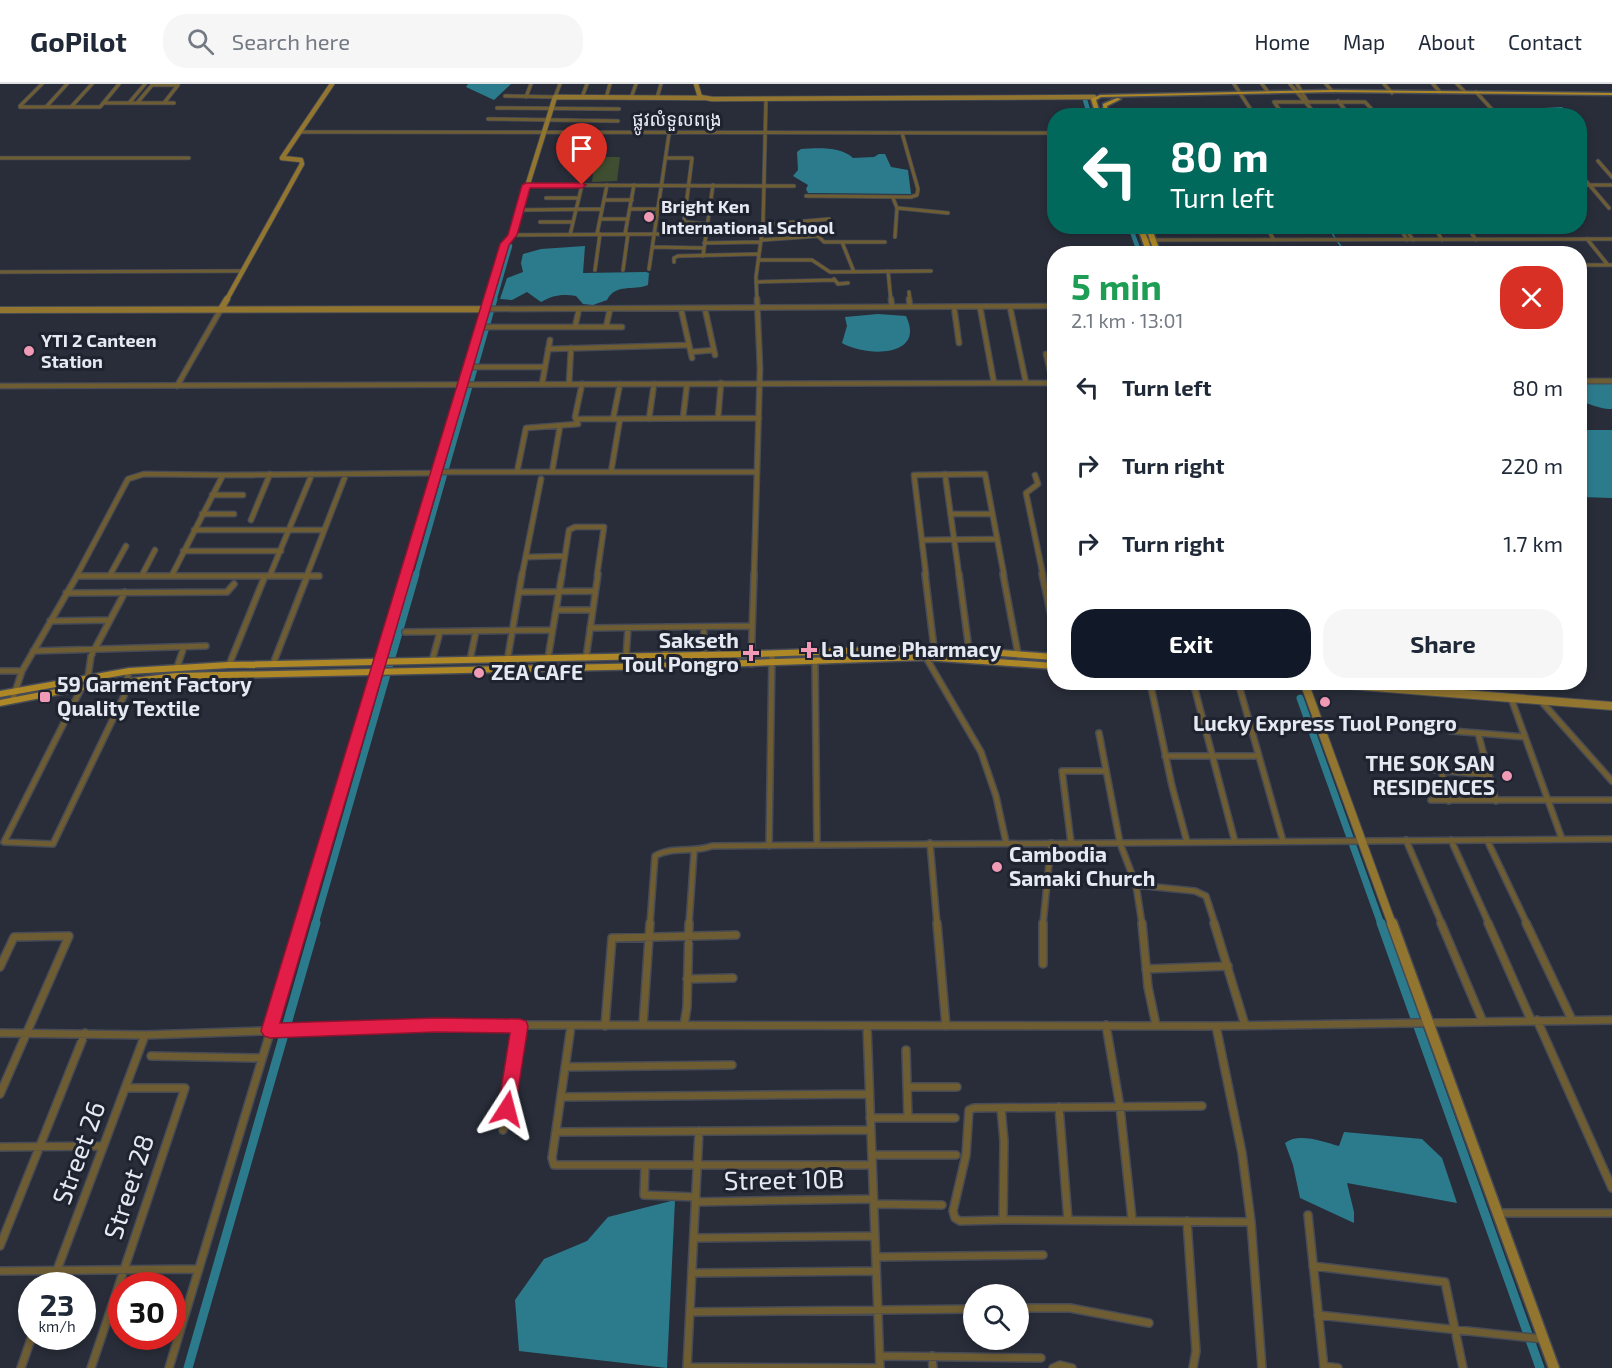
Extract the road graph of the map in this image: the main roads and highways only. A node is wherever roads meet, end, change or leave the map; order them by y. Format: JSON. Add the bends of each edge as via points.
{"nodes":[{"id":1,"x":1299,"y":92,"type":"junction"},
{"id":2,"x":1391,"y":92,"type":"junction"},
{"id":3,"x":1241,"y":94,"type":"junction"},
{"id":4,"x":1477,"y":94,"type":"junction"},
{"id":5,"x":1612,"y":96,"type":"edge"},
{"id":6,"x":1096,"y":98,"type":"junction"},
{"id":7,"x":1128,"y":99,"type":"junction"},
{"id":8,"x":1098,"y":108,"type":"edge"},
{"id":9,"x":1102,"y":108,"type":"edge"},
{"id":10,"x":1104,"y":108,"type":"edge"},
{"id":11,"x":1047,"y":656,"type":"edge"},
{"id":12,"x":773,"y":658,"type":"junction"},
{"id":13,"x":751,"y":659,"type":"junction"},
{"id":14,"x":507,"y":664,"type":"junction"},
{"id":15,"x":1047,"y":666,"type":"edge"},
{"id":16,"x":0,"y":694,"type":"edge"},
{"id":17,"x":13,"y":696,"type":"junction"},
{"id":18,"x":0,"y":703,"type":"edge"}],
"edges":[{"from":1,"to":2,"type":"main road"},
{"from":1,"to":2,"type":"main road"},
{"from":1,"to":3,"type":"main road"},
{"from":1,"to":3,"type":"main road"},
{"from":2,"to":4,"type":"main road"},
{"from":2,"to":4,"type":"main road"},
{"from":3,"to":6,"type":"main road"},
{"from":3,"to":7,"type":"main road"},
{"from":4,"to":5,"type":"main road"},
{"from":6,"to":7,"type":"main road"},
{"from":6,"to":8,"type":"main road"},
{"from":6,"to":9,"type":"main road"},
{"from":7,"to":10,"type":"main road","via":[[1108,102]]},
{"from":11,"to":12,"type":"main road","via":[[921,648]]},
{"from":12,"to":13,"type":"main road"},
{"from":12,"to":15,"type":"main road","via":[[815,662],[925,657]]},
{"from":13,"to":14,"type":"main road"},
{"from":13,"to":14,"type":"main road","via":[[703,655],[548,658]]},
{"from":14,"to":17,"type":"main road","via":[[177,676]]},
{"from":14,"to":17,"type":"main road","via":[[470,660],[177,667],[88,677]]},
{"from":16,"to":17,"type":"main road"},
{"from":17,"to":18,"type":"main road"}]}
